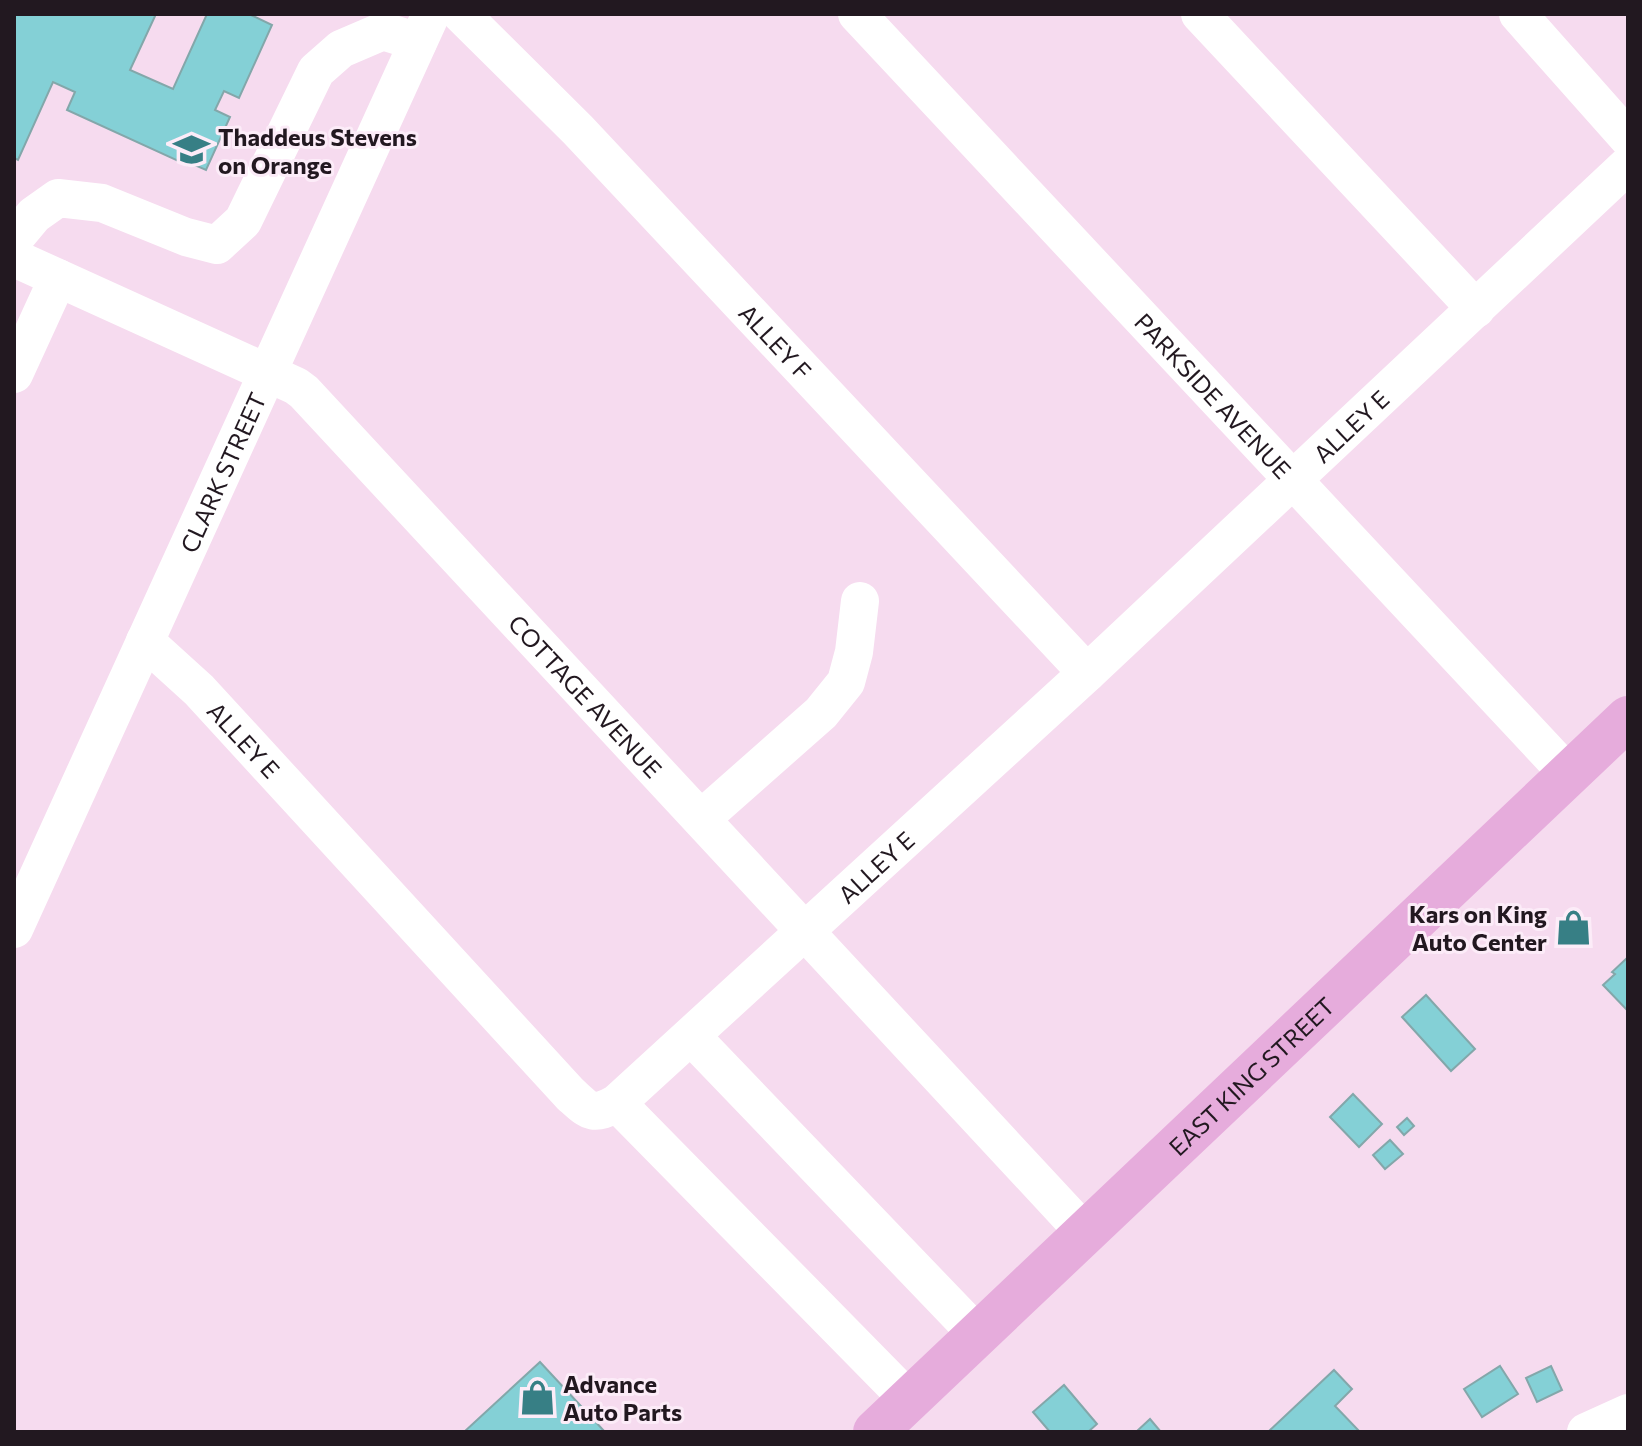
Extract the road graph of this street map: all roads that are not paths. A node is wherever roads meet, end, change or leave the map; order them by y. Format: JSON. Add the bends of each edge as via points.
{"nodes":[{"id":1,"x":461,"y":14,"type":"edge"},
{"id":2,"x":857,"y":14,"type":"edge"},
{"id":3,"x":1200,"y":14,"type":"edge"},
{"id":4,"x":1518,"y":14,"type":"edge"},
{"id":5,"x":425,"y":28,"type":"edge"},
{"id":6,"x":1628,"y":138,"type":"edge"},
{"id":7,"x":1628,"y":165,"type":"edge"},
{"id":8,"x":14,"y":239,"type":"edge"},
{"id":9,"x":14,"y":258,"type":"edge"},
{"id":10,"x":58,"y":278,"type":"junction"},
{"id":11,"x":1476,"y":309,"type":"junction"},
{"id":12,"x":268,"y":373,"type":"junction"},
{"id":13,"x":14,"y":374,"type":"edge"},
{"id":14,"x":1293,"y":480,"type":"junction"},
{"id":15,"x":860,"y":601,"type":"dead end"},
{"id":16,"x":145,"y":641,"type":"junction"},
{"id":17,"x":1087,"y":673,"type":"junction"},
{"id":18,"x":1628,"y":718,"type":"edge"},
{"id":19,"x":1569,"y":775,"type":"junction"},
{"id":20,"x":701,"y":819,"type":"junction"},
{"id":21,"x":14,"y":929,"type":"edge"},
{"id":22,"x":805,"y":931,"type":"junction"},
{"id":23,"x":691,"y":1036,"type":"junction"},
{"id":24,"x":617,"y":1103,"type":"junction"},
{"id":25,"x":1086,"y":1234,"type":"junction"},
{"id":26,"x":978,"y":1335,"type":"junction"},
{"id":27,"x":909,"y":1400,"type":"junction"},
{"id":28,"x":1628,"y":1413,"type":"edge"},
{"id":29,"x":875,"y":1432,"type":"edge"},
{"id":30,"x":1586,"y":1432,"type":"edge"}],
"edges":[{"from":1,"to":17,"type":"street","name":"ALLEY F","via":[[578,130]]},
{"from":2,"to":14,"type":"street","name":"PARKSIDE AVENUE"},
{"from":3,"to":11,"type":"street"},
{"from":4,"to":6,"type":"street"},
{"from":5,"to":8,"type":"street","via":[[383,31],[341,49],[316,71],[243,221],[217,245],[102,203],[58,198]]},
{"from":5,"to":12,"type":"street","name":"CLARK STREET"},
{"from":7,"to":11,"type":"street","name":"ALLEY E"},
{"from":9,"to":10,"type":"street","name":"COTTAGE AVENUE"},
{"from":10,"to":12,"type":"street","name":"COTTAGE AVENUE"},
{"from":10,"to":13,"type":"street"},
{"from":11,"to":14,"type":"street","name":"ALLEY E"},
{"from":12,"to":16,"type":"street","name":"CLARK STREET"},
{"from":12,"to":20,"type":"street","name":"COTTAGE AVENUE","via":[[304,392]]},
{"from":14,"to":17,"type":"street","name":"ALLEY E"},
{"from":14,"to":19,"type":"street","name":"PARKSIDE AVENUE"},
{"from":15,"to":20,"type":"street","via":[[846,682],[821,713]]},
{"from":16,"to":21,"type":"street","name":"CLARK STREET"},
{"from":16,"to":24,"type":"street","name":"ALLEY E","via":[[199,690],[570,1094],[589,1111],[601,1112]]},
{"from":17,"to":22,"type":"street","name":"ALLEY E"},
{"from":18,"to":19,"type":"main road","name":"EAST KING STREET"},
{"from":19,"to":25,"type":"main road","name":"EAST KING STREET"},
{"from":20,"to":22,"type":"street","name":"COTTAGE AVENUE"},
{"from":22,"to":23,"type":"street","name":"ALLEY E"},
{"from":22,"to":25,"type":"street","name":"COTTAGE AVENUE"},
{"from":23,"to":24,"type":"street","name":"ALLEY E"},
{"from":23,"to":26,"type":"street"},
{"from":24,"to":27,"type":"street"},
{"from":25,"to":26,"type":"main road","name":"EAST KING STREET"},
{"from":26,"to":27,"type":"main road","name":"EAST KING STREET"},
{"from":27,"to":29,"type":"main road","name":"EAST KING STREET"},
{"from":28,"to":30,"type":"street"}]}
